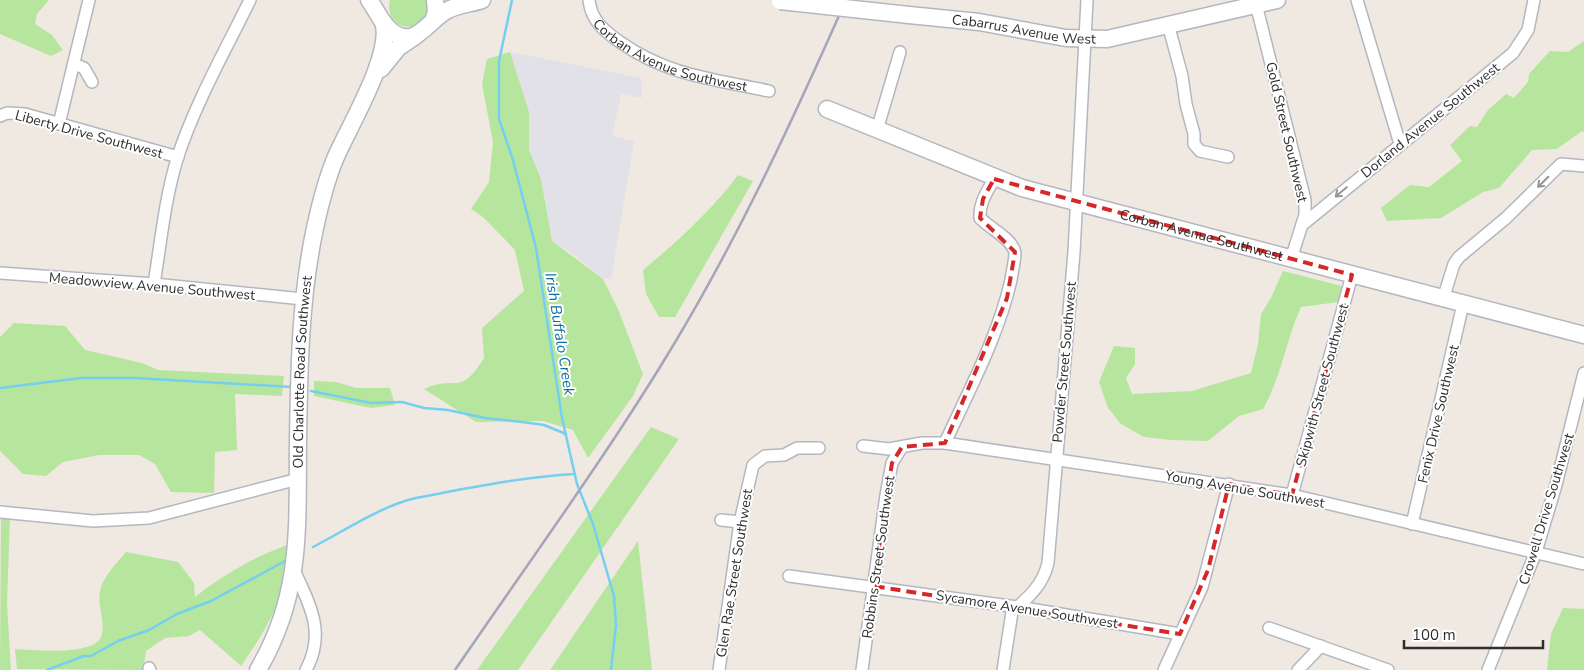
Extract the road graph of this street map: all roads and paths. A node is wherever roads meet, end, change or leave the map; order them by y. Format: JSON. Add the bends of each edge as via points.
{"nodes":[{"id":1,"x":89,"y":0,"type":"edge"},
{"id":2,"x":250,"y":0,"type":"edge"},
{"id":3,"x":369,"y":0,"type":"edge"},
{"id":4,"x":381,"y":0,"type":"edge"},
{"id":5,"x":435,"y":0,"type":"edge"},
{"id":6,"x":482,"y":0,"type":"edge"},
{"id":7,"x":589,"y":0,"type":"edge"},
{"id":8,"x":1087,"y":0,"type":"edge"},
{"id":9,"x":1277,"y":0,"type":"edge"},
{"id":10,"x":1357,"y":0,"type":"edge"},
{"id":11,"x":1534,"y":0,"type":"edge"},
{"id":12,"x":774,"y":1,"type":"edge"},
{"id":13,"x":1256,"y":2,"type":"edge"},
{"id":14,"x":382,"y":20,"type":"junction"},
{"id":15,"x":433,"y":21,"type":"junction"},
{"id":16,"x":1168,"y":24,"type":"junction"},
{"id":17,"x":421,"y":33,"type":"junction"},
{"id":18,"x":1086,"y":40,"type":"junction"},
{"id":19,"x":900,"y":52,"type":"dead end"},
{"id":20,"x":74,"y":64,"type":"junction"},
{"id":21,"x":373,"y":79,"type":"junction"},
{"id":22,"x":92,"y":82,"type":"dead end"},
{"id":23,"x":769,"y":91,"type":"dead end"},
{"id":24,"x":827,"y":109,"type":"dead end"},
{"id":25,"x":0,"y":116,"type":"edge"},
{"id":26,"x":59,"y":124,"type":"junction"},
{"id":27,"x":876,"y":130,"type":"junction"},
{"id":28,"x":1400,"y":144,"type":"junction"},
{"id":29,"x":178,"y":157,"type":"junction"},
{"id":30,"x":1228,"y":157,"type":"dead end"},
{"id":31,"x":1584,"y":166,"type":"edge"},
{"id":32,"x":994,"y":179,"type":"junction"},
{"id":33,"x":1077,"y":203,"type":"junction"},
{"id":34,"x":1302,"y":225,"type":"junction"},
{"id":35,"x":1291,"y":259,"type":"junction"},
{"id":36,"x":0,"y":274,"type":"edge"},
{"id":37,"x":1352,"y":275,"type":"junction"},
{"id":38,"x":154,"y":284,"type":"junction"},
{"id":39,"x":303,"y":299,"type":"junction"},
{"id":40,"x":1443,"y":299,"type":"junction"},
{"id":41,"x":1463,"y":304,"type":"junction"},
{"id":42,"x":1584,"y":336,"type":"edge"},
{"id":43,"x":1584,"y":373,"type":"edge"},
{"id":44,"x":945,"y":443,"type":"junction"},
{"id":45,"x":863,"y":446,"type":"dead end"},
{"id":46,"x":902,"y":447,"type":"junction"},
{"id":47,"x":820,"y":448,"type":"dead end"},
{"id":48,"x":1056,"y":459,"type":"junction"},
{"id":49,"x":298,"y":479,"type":"junction"},
{"id":50,"x":1229,"y":484,"type":"junction"},
{"id":51,"x":1292,"y":495,"type":"junction"},
{"id":52,"x":0,"y":512,"type":"edge"},
{"id":53,"x":721,"y":520,"type":"dead end"},
{"id":54,"x":740,"y":522,"type":"junction"},
{"id":55,"x":1412,"y":524,"type":"junction"},
{"id":56,"x":1536,"y":552,"type":"junction"},
{"id":57,"x":1584,"y":564,"type":"edge"},
{"id":58,"x":294,"y":570,"type":"junction"},
{"id":59,"x":789,"y":576,"type":"dead end"},
{"id":60,"x":873,"y":586,"type":"junction"},
{"id":61,"x":1018,"y":607,"type":"junction"},
{"id":62,"x":1269,"y":628,"type":"dead end"},
{"id":63,"x":1180,"y":634,"type":"junction"},
{"id":64,"x":1321,"y":646,"type":"junction"},
{"id":65,"x":258,"y":670,"type":"edge"},
{"id":66,"x":306,"y":670,"type":"edge"},
{"id":67,"x":719,"y":670,"type":"edge"},
{"id":68,"x":862,"y":670,"type":"edge"},
{"id":69,"x":1003,"y":670,"type":"edge"},
{"id":70,"x":1164,"y":670,"type":"edge"},
{"id":71,"x":1298,"y":670,"type":"edge"},
{"id":72,"x":1388,"y":670,"type":"edge"},
{"id":73,"x":1488,"y":670,"type":"edge"}],
"edges":[{"from":1,"to":20,"type":"street"},
{"from":2,"to":29,"type":"street","via":[[192,118]]},
{"from":3,"to":14,"type":"street"},
{"from":4,"to":14,"type":"street"},
{"from":5,"to":15,"type":"street"},
{"from":6,"to":15,"type":"street","via":[[452,8]]},
{"from":7,"to":23,"type":"street","name":"Corban Avenue Southwest","via":[[590,9],[602,28],[653,63],[687,74]]},
{"from":8,"to":18,"type":"street","name":"Powder Street Southwest"},
{"from":9,"to":13,"type":"street","name":"Cabarrus Avenue West"},
{"from":10,"to":28,"type":"street"},
{"from":11,"to":28,"type":"street","name":"Dorland Avenue Southwest","via":[[1525,37],[1513,53]]},
{"from":12,"to":18,"type":"street","name":"Cabarrus Avenue West","bridge":true,"via":[[979,22]]},
{"from":13,"to":16,"type":"street","name":"Cabarrus Avenue West"},
{"from":13,"to":34,"type":"street","name":"Gold Street Southwest","via":[[1305,200]]},
{"from":14,"to":17,"type":"street","via":[[398,35]]},
{"from":14,"to":21,"type":"street","name":"Old Charlotte Road Southwest","via":[[384,39]]},
{"from":15,"to":17,"type":"street"},
{"from":16,"to":18,"type":"street","name":"Cabarrus Avenue West","via":[[1107,39]]},
{"from":16,"to":30,"type":"street","via":[[1182,76],[1194,144],[1200,151]]},
{"from":17,"to":21,"type":"street","name":"Old Charlotte Road Southwest","via":[[396,50]]},
{"from":18,"to":33,"type":"street","name":"Powder Street Southwest"},
{"from":19,"to":27,"type":"street"},
{"from":20,"to":22,"type":"street","via":[[84,68]]},
{"from":20,"to":26,"type":"street"},
{"from":21,"to":39,"type":"street","name":"Old Charlotte Road Southwest","via":[[332,169],[318,211]]},
{"from":24,"to":27,"type":"street","name":"Corban Avenue Southwest"},
{"from":25,"to":26,"type":"street","name":"Liberty Drive Southwest","via":[[24,114]]},
{"from":26,"to":29,"type":"street","name":"Liberty Drive Southwest"},
{"from":27,"to":32,"type":"street","name":"Corban Avenue Southwest"},
{"from":28,"to":34,"type":"street","name":"Dorland Avenue Southwest","one_way":true},
{"from":29,"to":38,"type":"street","via":[[167,199]]},
{"from":31,"to":40,"type":"street","one_way":true,"via":[[1561,164],[1506,218],[1460,256],[1454,264]]},
{"from":32,"to":33,"type":"street","name":"Corban Avenue Southwest"},
{"from":32,"to":44,"type":"street","via":[[983,199],[980,218],[1015,252],[1013,268],[1007,298],[993,336]]},
{"from":33,"to":35,"type":"street","name":"Corban Avenue Southwest"},
{"from":33,"to":48,"type":"street","name":"Powder Street Southwest"},
{"from":34,"to":35,"type":"street","name":"Gold Street Southwest"},
{"from":35,"to":37,"type":"street","name":"Corban Avenue Southwest"},
{"from":36,"to":38,"type":"street","name":"Meadowview Avenue Southwest"},
{"from":37,"to":40,"type":"street","name":"Corban Avenue Southwest"},
{"from":37,"to":51,"type":"street","name":"Skipwith Street Southwest"},
{"from":38,"to":39,"type":"street","name":"Meadowview Avenue Southwest"},
{"from":39,"to":49,"type":"street","name":"Old Charlotte Road Southwest"},
{"from":40,"to":41,"type":"street","name":"Corban Avenue Southwest"},
{"from":41,"to":42,"type":"street","name":"Corban Avenue Southwest"},
{"from":41,"to":55,"type":"street","name":"Fenix Drive Southwest"},
{"from":43,"to":56,"type":"street","name":"Crowell Drive Southwest"},
{"from":44,"to":46,"type":"street","name":"Young Avenue Southwest"},
{"from":44,"to":48,"type":"street","name":"Young Avenue Southwest"},
{"from":45,"to":46,"type":"street","name":"Young Avenue Southwest"},
{"from":46,"to":60,"type":"street","name":"Robbins Street Southwest","via":[[892,463]]},
{"from":47,"to":54,"type":"street","name":"Glen Rae Street Southwest","via":[[797,448],[784,455],[765,456],[753,465]]},
{"from":48,"to":50,"type":"street","name":"Young Avenue Southwest"},
{"from":48,"to":61,"type":"street","name":"Powder Street Southwest","via":[[1045,576],[1026,602]]},
{"from":49,"to":52,"type":"street","via":[[149,518],[93,521]]},
{"from":49,"to":58,"type":"street","name":"Old Charlotte Road Southwest"},
{"from":50,"to":51,"type":"street","name":"Young Avenue Southwest"},
{"from":50,"to":63,"type":"street","via":[[1208,570]]},
{"from":51,"to":55,"type":"street","name":"Young Avenue Southwest"},
{"from":53,"to":54,"type":"street"},
{"from":54,"to":67,"type":"street","name":"Glen Rae Street Southwest"},
{"from":55,"to":56,"type":"street","name":"Young Avenue Southwest"},
{"from":56,"to":57,"type":"street","name":"Young Avenue Southwest"},
{"from":56,"to":73,"type":"street","name":"Crowell Drive Southwest"},
{"from":58,"to":65,"type":"street","name":"Old Charlotte Road Southwest","via":[[278,632]]},
{"from":58,"to":66,"type":"street","via":[[316,626],[317,637]]},
{"from":59,"to":60,"type":"street","name":"Sycamore Avenue Southwest"},
{"from":60,"to":61,"type":"street","name":"Sycamore Avenue Southwest"},
{"from":60,"to":68,"type":"street","name":"Robbins Street Southwest"},
{"from":61,"to":63,"type":"street","name":"Sycamore Avenue Southwest"},
{"from":61,"to":69,"type":"street","name":"Powder Street Southwest","via":[[1012,612]]},
{"from":62,"to":64,"type":"street"},
{"from":63,"to":70,"type":"street"},
{"from":64,"to":71,"type":"street"},
{"from":64,"to":72,"type":"street"}]}
